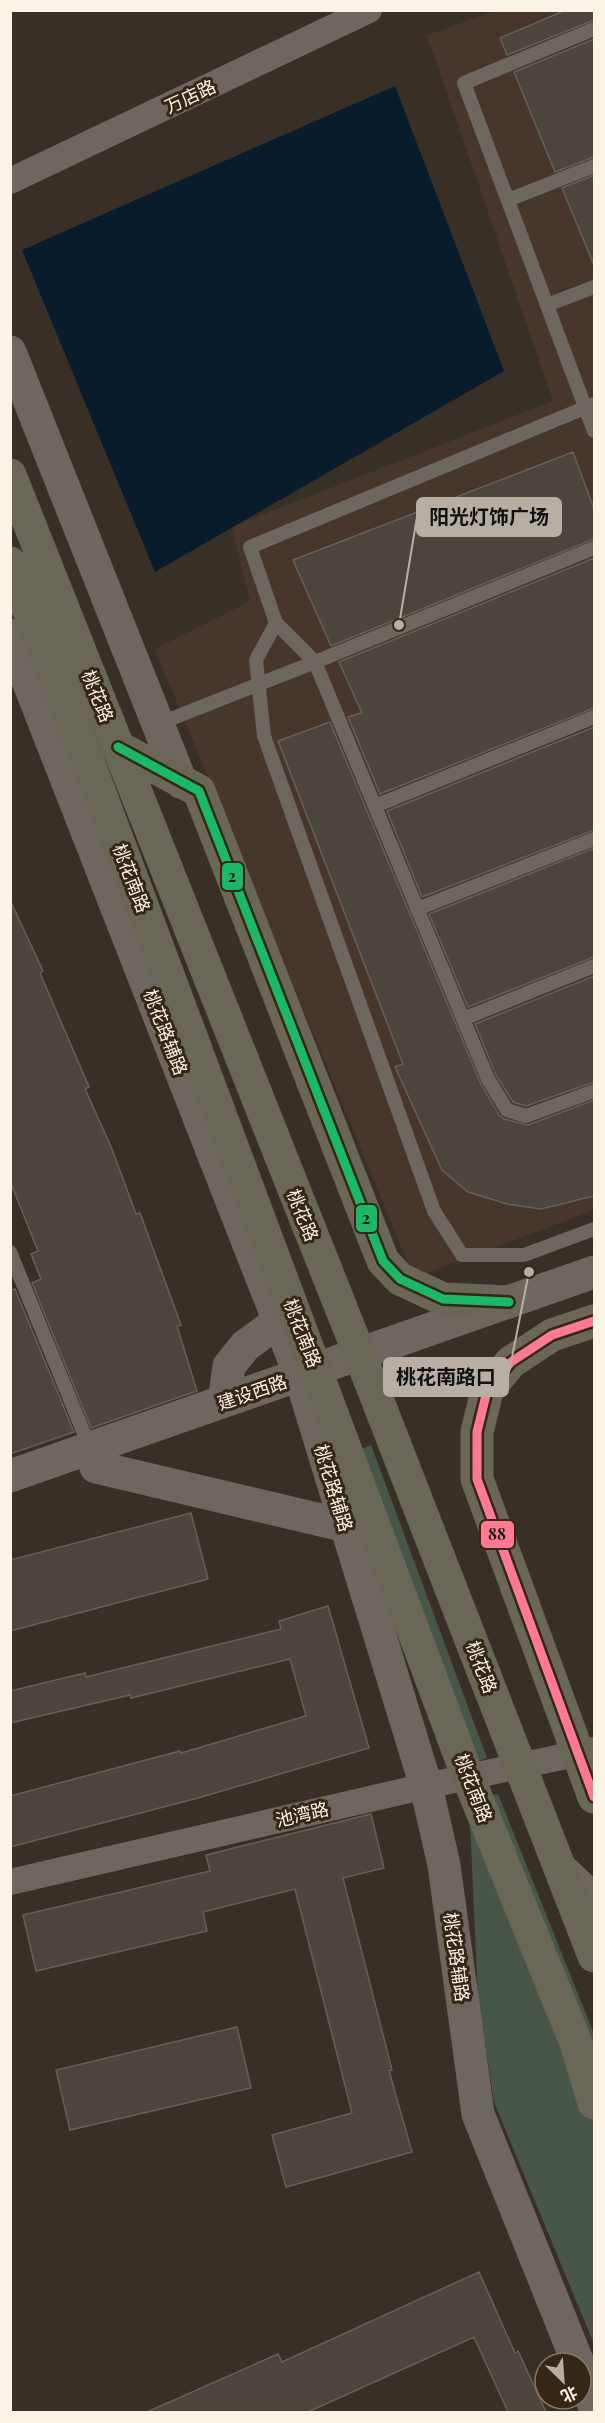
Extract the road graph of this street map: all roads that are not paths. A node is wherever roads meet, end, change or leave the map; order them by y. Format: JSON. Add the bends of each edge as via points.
{"nodes":[{"id":1,"x":369,"y":10,"type":"edge"},
{"id":2,"x":594,"y":29,"type":"edge"},
{"id":3,"x":594,"y":166,"type":"edge"},
{"id":4,"x":10,"y":181,"type":"edge"},
{"id":5,"x":508,"y":200,"type":"junction"},
{"id":6,"x":594,"y":287,"type":"edge"},
{"id":7,"x":547,"y":305,"type":"junction"},
{"id":8,"x":10,"y":352,"type":"edge"},
{"id":9,"x":590,"y":406,"type":"edge"},
{"id":10,"x":594,"y":431,"type":"edge"},
{"id":11,"x":10,"y":475,"type":"edge"},
{"id":12,"x":594,"y":548,"type":"edge"},
{"id":13,"x":10,"y":563,"type":"edge"},
{"id":14,"x":10,"y":592,"type":"edge"},
{"id":15,"x":276,"y":623,"type":"junction"},
{"id":16,"x":10,"y":635,"type":"edge"},
{"id":17,"x":315,"y":662,"type":"junction"},
{"id":18,"x":258,"y":685,"type":"junction"},
{"id":19,"x":594,"y":717,"type":"edge"},
{"id":20,"x":158,"y":724,"type":"junction"},
{"id":21,"x":118,"y":747,"type":"junction"},
{"id":22,"x":88,"y":761,"type":"junction"},
{"id":23,"x":181,"y":782,"type":"junction"},
{"id":24,"x":375,"y":806,"type":"junction"},
{"id":25,"x":594,"y":839,"type":"edge"},
{"id":26,"x":417,"y":909,"type":"junction"},
{"id":27,"x":594,"y":966,"type":"edge"},
{"id":28,"x":463,"y":1019,"type":"junction"},
{"id":29,"x":594,"y":1091,"type":"edge"},
{"id":30,"x":594,"y":1229,"type":"edge"},
{"id":31,"x":10,"y":1252,"type":"edge"},
{"id":32,"x":594,"y":1272,"type":"edge"},
{"id":33,"x":594,"y":1294,"type":"edge"},
{"id":34,"x":509,"y":1302,"type":"junction"},
{"id":35,"x":279,"y":1321,"type":"junction"},
{"id":36,"x":594,"y":1321,"type":"edge"},
{"id":37,"x":363,"y":1364,"type":"junction"},
{"id":38,"x":312,"y":1382,"type":"junction"},
{"id":39,"x":224,"y":1401,"type":"junction"},
{"id":40,"x":93,"y":1458,"type":"junction"},
{"id":41,"x":10,"y":1476,"type":"edge"},
{"id":42,"x":10,"y":1497,"type":"edge"},
{"id":43,"x":346,"y":1526,"type":"junction"},
{"id":44,"x":586,"y":1752,"type":"edge"},
{"id":45,"x":520,"y":1766,"type":"junction"},
{"id":46,"x":468,"y":1777,"type":"junction"},
{"id":47,"x":426,"y":1786,"type":"junction"},
{"id":48,"x":594,"y":1797,"type":"edge"},
{"id":49,"x":560,"y":1868,"type":"junction"},
{"id":50,"x":10,"y":1882,"type":"edge"},
{"id":51,"x":594,"y":1900,"type":"edge"},
{"id":52,"x":594,"y":1956,"type":"edge"},
{"id":53,"x":594,"y":2103,"type":"edge"},
{"id":54,"x":573,"y":2351,"type":"edge"}],
"edges":[{"from":1,"to":4,"type":"street","name":"万店路"},
{"from":2,"to":5,"type":"lane","via":[[464,83]]},
{"from":3,"to":5,"type":"lane"},
{"from":5,"to":7,"type":"lane"},
{"from":6,"to":7,"type":"lane"},
{"from":7,"to":9,"type":"lane"},
{"from":8,"to":20,"type":"main road"},
{"from":9,"to":10,"type":"lane"},
{"from":9,"to":15,"type":"lane","via":[[250,547]]},
{"from":11,"to":21,"type":"main road","name":"桃花路"},
{"from":12,"to":17,"type":"lane"},
{"from":13,"to":22,"type":"main road","name":"桃花南路"},
{"from":14,"to":22,"type":"main road"},
{"from":15,"to":17,"type":"lane"},
{"from":15,"to":18,"type":"lane","via":[[256,660]]},
{"from":16,"to":35,"type":"main road","name":"桃花路辅路"},
{"from":17,"to":18,"type":"lane"},
{"from":17,"to":24,"type":"lane"},
{"from":18,"to":20,"type":"lane"},
{"from":18,"to":30,"type":"lane","via":[[264,736],[434,1211],[462,1255],[524,1255]]},
{"from":19,"to":24,"type":"lane"},
{"from":20,"to":23,"type":"main road"},
{"from":21,"to":23,"type":"main road"},
{"from":21,"to":37,"type":"main road","name":"桃花路"},
{"from":22,"to":38,"type":"main road","name":"桃花南路"},
{"from":23,"to":34,"type":"main road","via":[[199,791],[383,1261],[400,1279],[443,1299]]},
{"from":24,"to":26,"type":"lane"},
{"from":25,"to":26,"type":"lane"},
{"from":26,"to":28,"type":"lane"},
{"from":27,"to":28,"type":"lane"},
{"from":28,"to":29,"type":"lane","via":[[488,1079],[507,1110],[526,1116]]},
{"from":31,"to":40,"type":"lane"},
{"from":32,"to":34,"type":"main road","name":"建设西路"},
{"from":33,"to":37,"type":"main road","name":"建设西路"},
{"from":34,"to":37,"type":"main road","name":"建设西路"},
{"from":35,"to":38,"type":"main road","name":"桃花路辅路"},
{"from":35,"to":39,"type":"main road","via":[[245,1346],[229,1366]]},
{"from":36,"to":44,"type":"main road","via":[[552,1335],[511,1362],[487,1391],[477,1432],[477,1479]]},
{"from":37,"to":38,"type":"main road","name":"建设西路"},
{"from":37,"to":45,"type":"main road","name":"桃花路"},
{"from":38,"to":39,"type":"main road","name":"建设西路"},
{"from":38,"to":40,"type":"main road","name":"建设西路"},
{"from":38,"to":43,"type":"main road","name":"桃花路辅路"},
{"from":38,"to":46,"type":"main road","name":"桃花南路"},
{"from":39,"to":40,"type":"main road","name":"建设西路"},
{"from":40,"to":41,"type":"main road","name":"建设西路"},
{"from":40,"to":42,"type":"main road","name":"建设西路"},
{"from":40,"to":43,"type":"main road"},
{"from":43,"to":47,"type":"main road","name":"桃花路辅路"},
{"from":44,"to":45,"type":"street","name":"池湾路"},
{"from":44,"to":48,"type":"main road"},
{"from":45,"to":46,"type":"street","name":"池湾路"},
{"from":45,"to":49,"type":"main road","name":"桃花路"},
{"from":46,"to":47,"type":"street","name":"池湾路"},
{"from":46,"to":53,"type":"main road","name":"桃花南路","via":[[576,2043]]},
{"from":47,"to":50,"type":"street","name":"池湾路"},
{"from":47,"to":54,"type":"main road","name":"桃花路辅路","via":[[444,1865],[478,2114]]},
{"from":49,"to":51,"type":"main road"},
{"from":49,"to":52,"type":"main road","name":"桃花路"}]}
